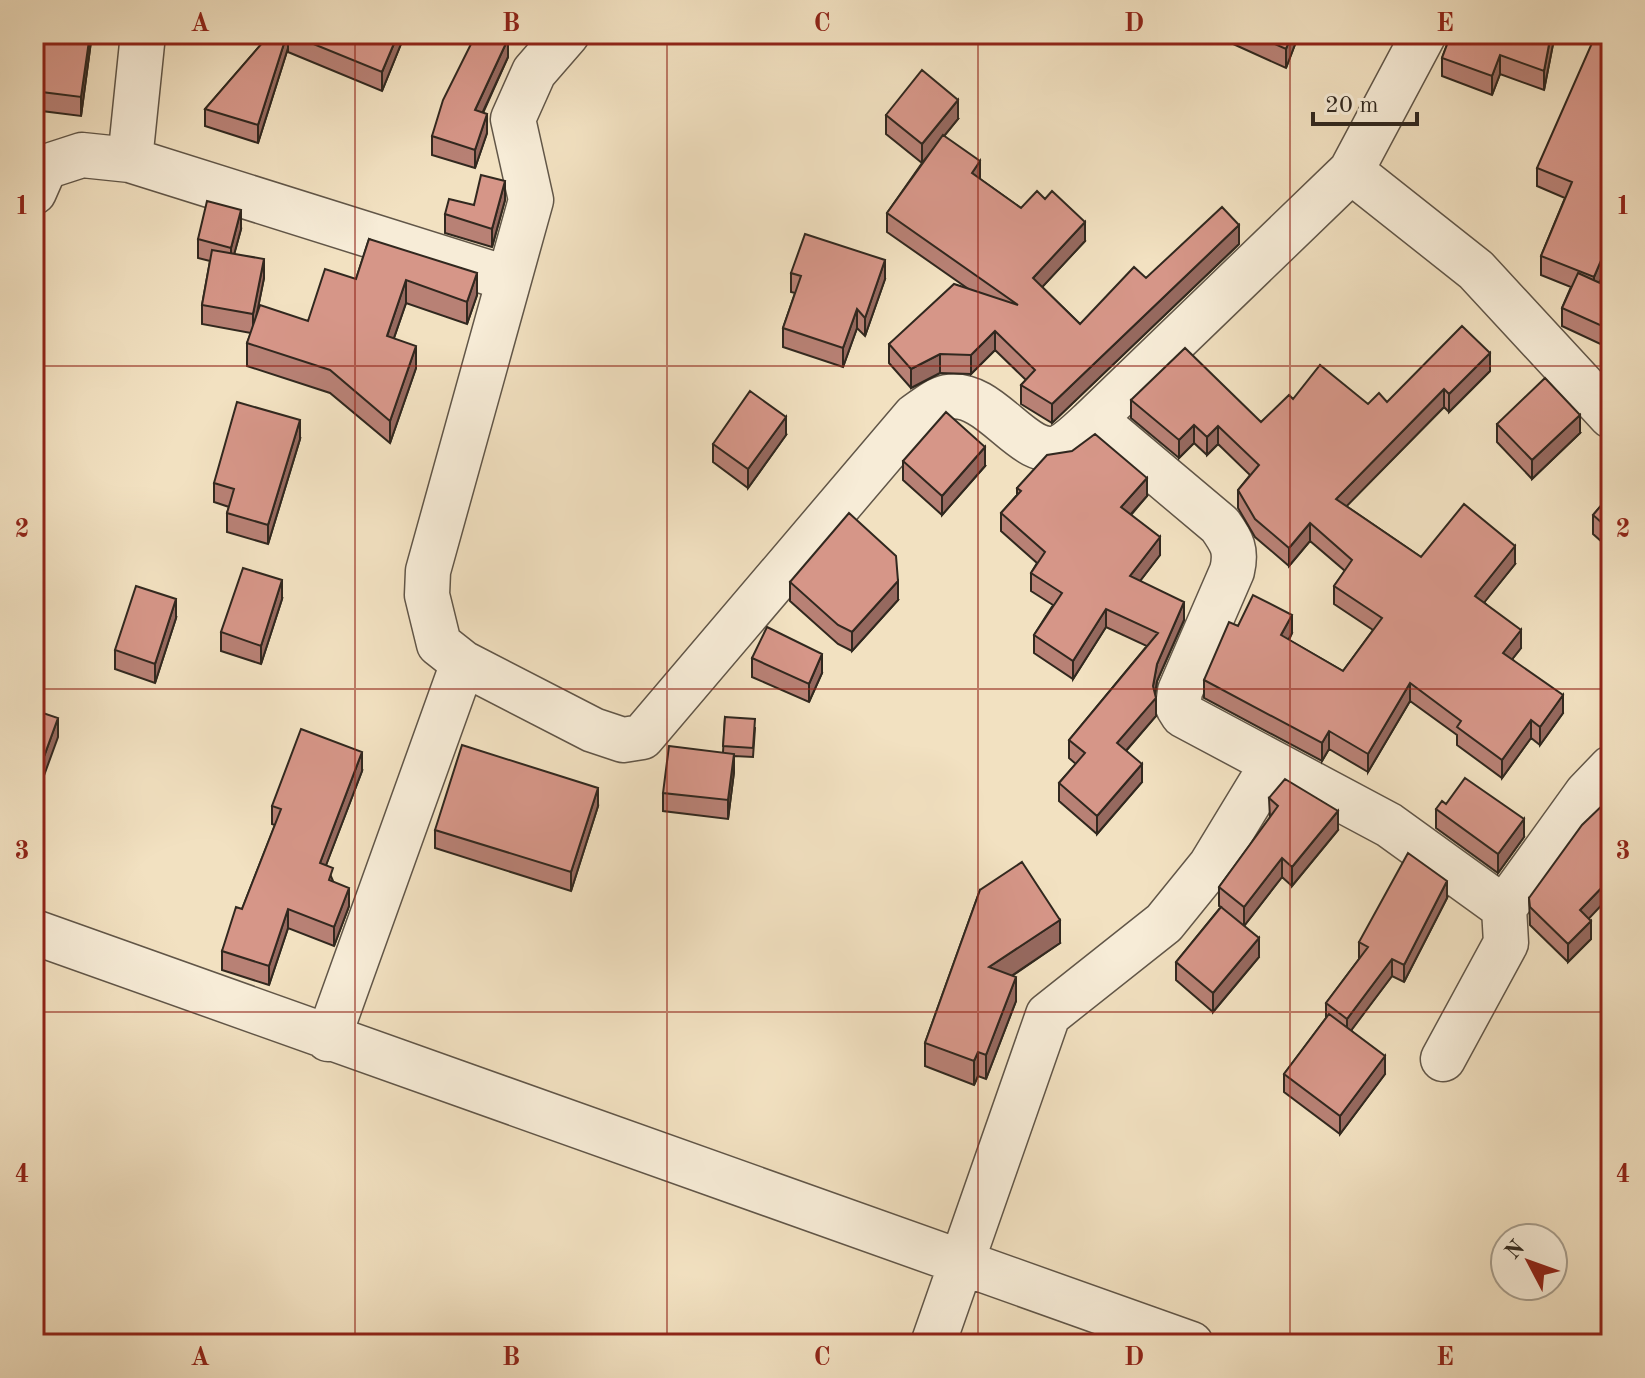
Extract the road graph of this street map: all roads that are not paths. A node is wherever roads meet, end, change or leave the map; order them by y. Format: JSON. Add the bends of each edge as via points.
{"nodes":[{"id":1,"x":143,"y":34,"type":"edge"},
{"id":2,"x":567,"y":34,"type":"edge"},
{"id":3,"x":1424,"y":34,"type":"edge"},
{"id":4,"x":130,"y":160,"type":"junction"},
{"id":5,"x":1351,"y":171,"type":"junction"},
{"id":6,"x":34,"y":192,"type":"edge"},
{"id":7,"x":509,"y":279,"type":"junction"},
{"id":8,"x":1611,"y":416,"type":"edge"},
{"id":9,"x":1094,"y":419,"type":"junction"},
{"id":10,"x":463,"y":663,"type":"junction"},
{"id":11,"x":1273,"y":763,"type":"junction"},
{"id":12,"x":1611,"y":768,"type":"edge"},
{"id":13,"x":1504,"y":908,"type":"junction"},
{"id":14,"x":34,"y":932,"type":"edge"},
{"id":15,"x":328,"y":1039,"type":"junction"},
{"id":16,"x":1443,"y":1059,"type":"dead end"},
{"id":17,"x":961,"y":1263,"type":"junction"},
{"id":18,"x":933,"y":1344,"type":"edge"},
{"id":19,"x":1191,"y":1344,"type":"edge"}],
"edges":[{"from":1,"to":4,"type":"street"},
{"from":2,"to":7,"type":"street","via":[[534,72],[513,119],[531,200]]},
{"from":3,"to":5,"type":"street"},
{"from":4,"to":6,"type":"street","via":[[82,155],[45,167]]},
{"from":4,"to":7,"type":"street"},
{"from":5,"to":8,"type":"street","via":[[1476,270]]},
{"from":5,"to":9,"type":"street"},
{"from":7,"to":10,"type":"street","via":[[428,571],[427,595],[439,644]]},
{"from":9,"to":10,"type":"street","via":[[1059,447],[1041,447],[1019,436],[976,399],[946,397],[915,416],[642,737],[623,740],[593,730]]},
{"from":9,"to":11,"type":"street","via":[[1220,525],[1233,543],[1232,571],[1180,691],[1178,707],[1183,715]]},
{"from":10,"to":15,"type":"street"},
{"from":11,"to":13,"type":"street","via":[[1389,825]]},
{"from":11,"to":17,"type":"street","via":[[1211,865],[1164,923],[1048,1015]]},
{"from":12,"to":13,"type":"street"},
{"from":13,"to":16,"type":"street","via":[[1506,943]]},
{"from":14,"to":15,"type":"street"},
{"from":15,"to":17,"type":"street"},
{"from":17,"to":18,"type":"street"},
{"from":17,"to":19,"type":"street"}]}
